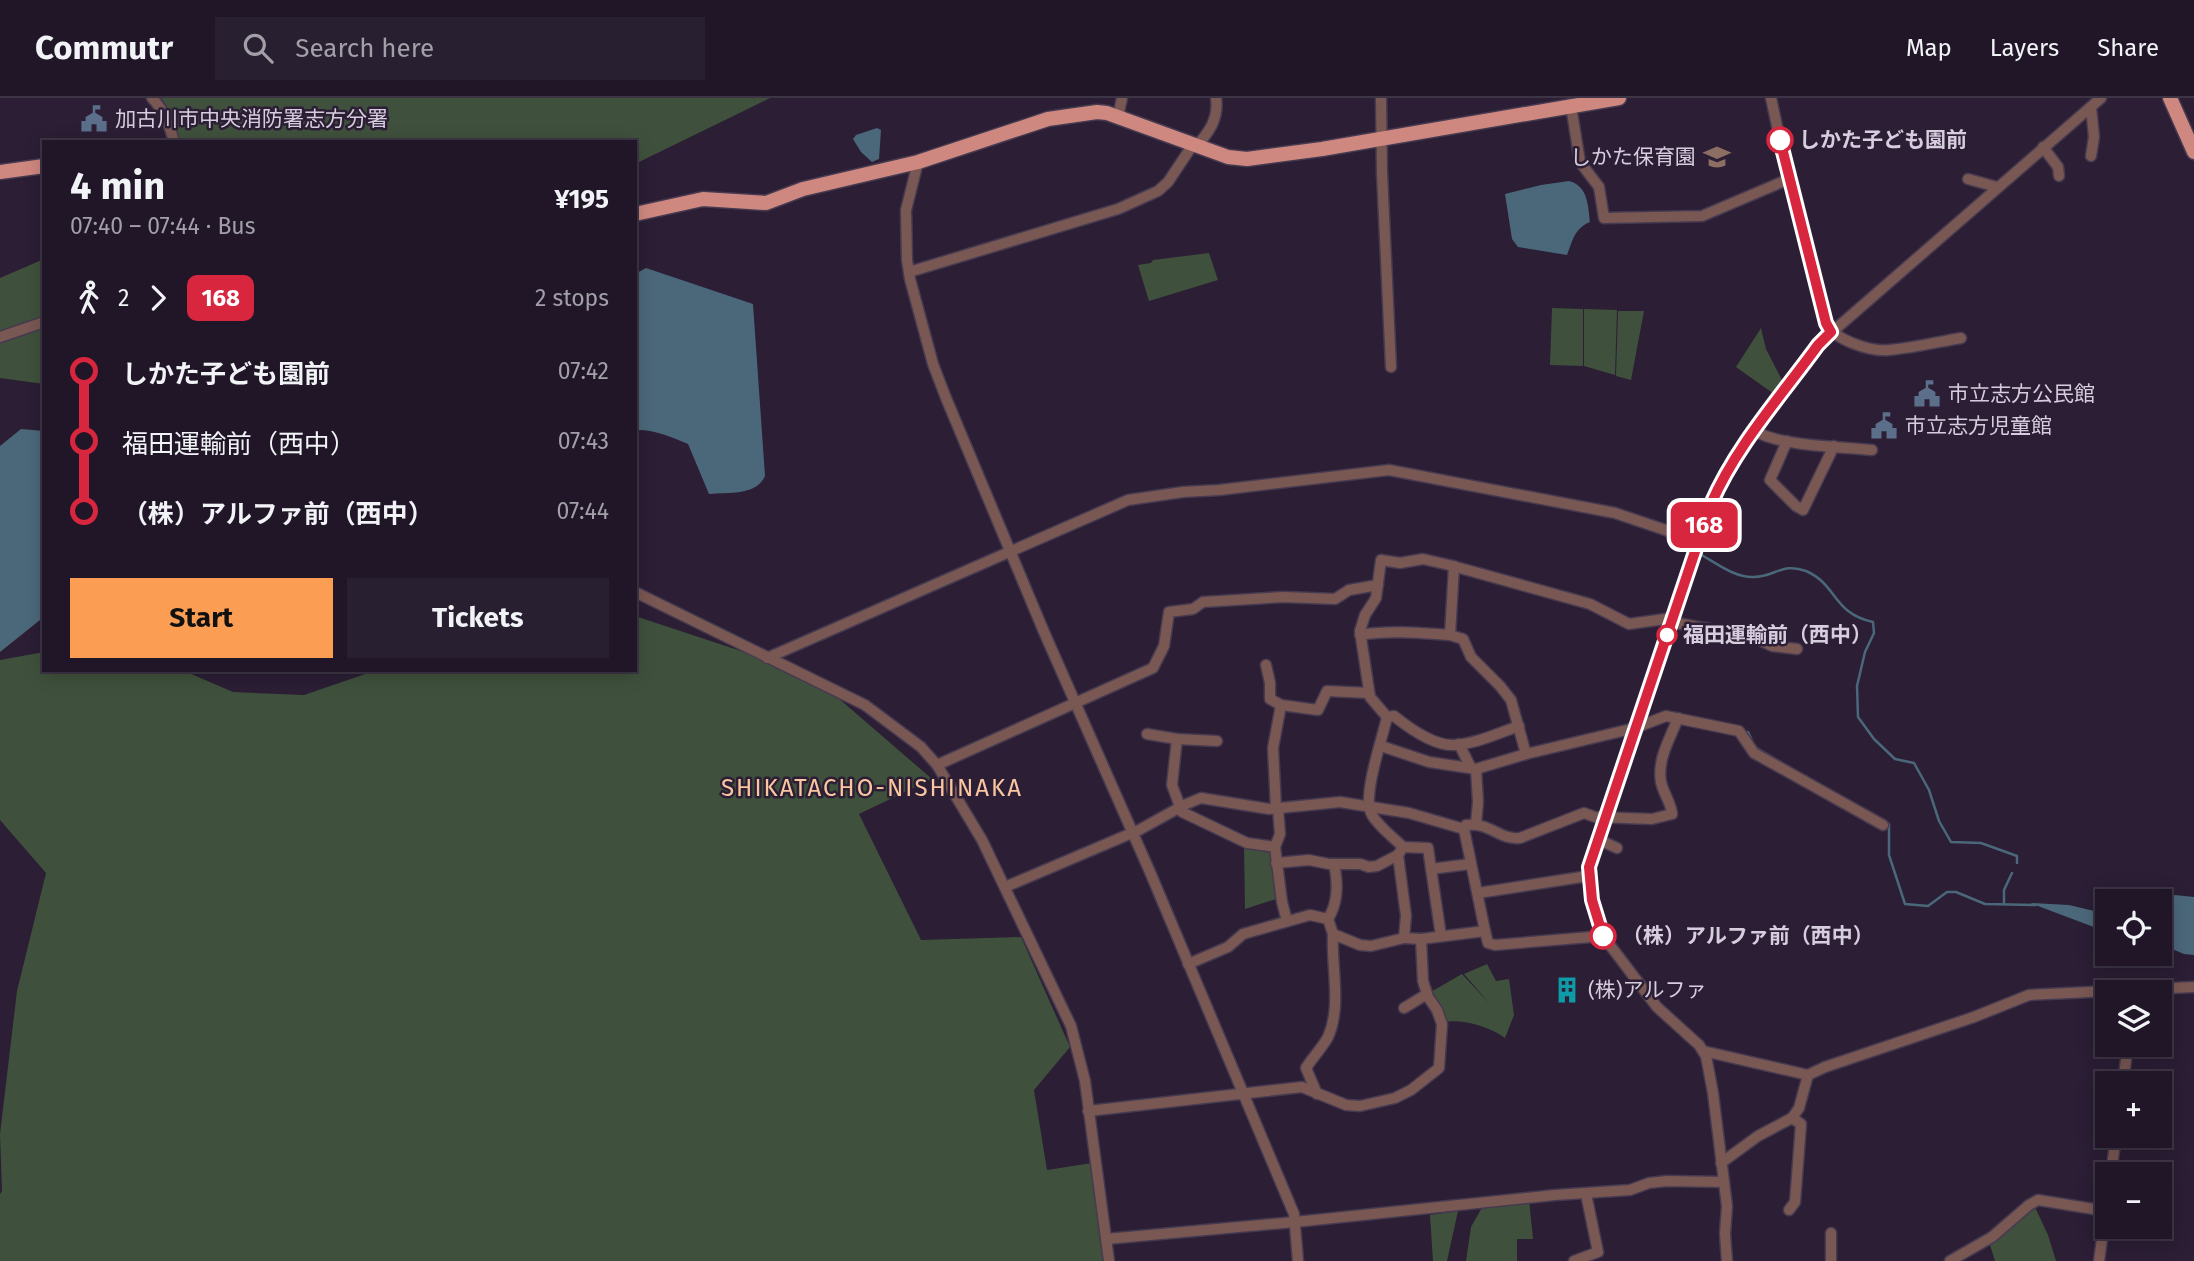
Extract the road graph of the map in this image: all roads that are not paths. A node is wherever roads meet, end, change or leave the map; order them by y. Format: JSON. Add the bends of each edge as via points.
{"nodes":[{"id":1,"x":152,"y":98,"type":"edge"},
{"id":2,"x":1122,"y":98,"type":"edge"},
{"id":3,"x":1216,"y":98,"type":"edge"},
{"id":4,"x":1381,"y":98,"type":"edge"},
{"id":5,"x":1619,"y":98,"type":"edge"},
{"id":6,"x":1771,"y":98,"type":"edge"},
{"id":7,"x":2101,"y":98,"type":"edge"},
{"id":8,"x":2171,"y":98,"type":"edge"},
{"id":9,"x":1571,"y":106,"type":"junction"},
{"id":10,"x":2091,"y":107,"type":"junction"},
{"id":11,"x":1118,"y":117,"type":"junction"},
{"id":12,"x":1383,"y":138,"type":"junction"},
{"id":13,"x":174,"y":140,"type":"edge"},
{"id":14,"x":1194,"y":146,"type":"junction"},
{"id":15,"x":2043,"y":147,"type":"junction"},
{"id":16,"x":2194,"y":152,"type":"edge"},
{"id":17,"x":2091,"y":156,"type":"dead end"},
{"id":18,"x":918,"y":162,"type":"junction"},
{"id":19,"x":42,"y":166,"type":"edge"},
{"id":20,"x":0,"y":172,"type":"edge"},
{"id":21,"x":2059,"y":176,"type":"dead end"},
{"id":22,"x":1789,"y":179,"type":"junction"},
{"id":23,"x":1968,"y":179,"type":"dead end"},
{"id":24,"x":1997,"y":187,"type":"junction"},
{"id":25,"x":637,"y":214,"type":"edge"},
{"id":26,"x":909,"y":272,"type":"junction"},
{"id":27,"x":42,"y":323,"type":"edge"},
{"id":28,"x":1831,"y":332,"type":"junction"},
{"id":29,"x":0,"y":337,"type":"edge"},
{"id":30,"x":1961,"y":338,"type":"dead end"},
{"id":31,"x":1391,"y":367,"type":"dead end"},
{"id":32,"x":1755,"y":431,"type":"junction"},
{"id":33,"x":1787,"y":441,"type":"junction"},
{"id":34,"x":1834,"y":446,"type":"junction"},
{"id":35,"x":1872,"y":450,"type":"dead end"},
{"id":36,"x":1698,"y":541,"type":"junction"},
{"id":37,"x":1010,"y":551,"type":"junction"},
{"id":38,"x":1454,"y":566,"type":"junction"},
{"id":39,"x":1378,"y":585,"type":"junction"},
{"id":40,"x":637,"y":593,"type":"edge"},
{"id":41,"x":1671,"y":620,"type":"junction"},
{"id":42,"x":1360,"y":635,"type":"junction"},
{"id":43,"x":1450,"y":635,"type":"junction"},
{"id":44,"x":1797,"y":649,"type":"dead end"},
{"id":45,"x":767,"y":657,"type":"junction"},
{"id":46,"x":1266,"y":665,"type":"dead end"},
{"id":47,"x":1368,"y":693,"type":"junction"},
{"id":48,"x":1076,"y":703,"type":"junction"},
{"id":49,"x":1281,"y":705,"type":"junction"},
{"id":50,"x":1387,"y":717,"type":"junction"},
{"id":51,"x":1678,"y":718,"type":"junction"},
{"id":52,"x":1519,"y":726,"type":"junction"},
{"id":53,"x":1635,"y":728,"type":"junction"},
{"id":54,"x":1147,"y":734,"type":"dead end"},
{"id":55,"x":1177,"y":739,"type":"junction"},
{"id":56,"x":1217,"y":741,"type":"dead end"},
{"id":57,"x":1459,"y":744,"type":"junction"},
{"id":58,"x":1381,"y":746,"type":"junction"},
{"id":59,"x":1526,"y":754,"type":"junction"},
{"id":60,"x":937,"y":765,"type":"junction"},
{"id":61,"x":1473,"y":769,"type":"junction"},
{"id":62,"x":1179,"y":807,"type":"junction"},
{"id":63,"x":1368,"y":807,"type":"junction"},
{"id":64,"x":1277,"y":808,"type":"junction"},
{"id":65,"x":1605,"y":817,"type":"junction"},
{"id":66,"x":1476,"y":824,"type":"junction"},
{"id":67,"x":1883,"y":825,"type":"dead end"},
{"id":68,"x":1464,"y":828,"type":"junction"},
{"id":69,"x":1132,"y":833,"type":"junction"},
{"id":70,"x":1597,"y":839,"type":"junction"},
{"id":71,"x":1275,"y":847,"type":"junction"},
{"id":72,"x":1616,"y":848,"type":"dead end"},
{"id":73,"x":1400,"y":851,"type":"junction"},
{"id":74,"x":1276,"y":863,"type":"junction"},
{"id":75,"x":1334,"y":864,"type":"junction"},
{"id":76,"x":1470,"y":864,"type":"junction"},
{"id":77,"x":1431,"y":869,"type":"junction"},
{"id":78,"x":1588,"y":876,"type":"junction"},
{"id":79,"x":1005,"y":887,"type":"junction"},
{"id":80,"x":1478,"y":893,"type":"junction"},
{"id":81,"x":1328,"y":919,"type":"junction"},
{"id":82,"x":1287,"y":921,"type":"junction"},
{"id":83,"x":1485,"y":931,"type":"junction"},
{"id":84,"x":1333,"y":934,"type":"junction"},
{"id":85,"x":1441,"y":936,"type":"junction"},
{"id":86,"x":1603,"y":936,"type":"junction"},
{"id":87,"x":1405,"y":938,"type":"junction"},
{"id":88,"x":1421,"y":939,"type":"junction"},
{"id":89,"x":1188,"y":964,"type":"junction"},
{"id":90,"x":2194,"y":987,"type":"edge"},
{"id":91,"x":2172,"y":988,"type":"edge"},
{"id":92,"x":2095,"y":993,"type":"edge"},
{"id":93,"x":1427,"y":994,"type":"junction"},
{"id":94,"x":1404,"y":1008,"type":"dead end"},
{"id":95,"x":1703,"y":1051,"type":"junction"},
{"id":96,"x":1808,"y":1075,"type":"junction"},
{"id":97,"x":1242,"y":1094,"type":"junction"},
{"id":98,"x":1317,"y":1094,"type":"junction"},
{"id":99,"x":1088,"y":1111,"type":"junction"},
{"id":100,"x":1792,"y":1118,"type":"junction"},
{"id":101,"x":1721,"y":1163,"type":"junction"},
{"id":102,"x":1724,"y":1182,"type":"junction"},
{"id":103,"x":1586,"y":1194,"type":"junction"},
{"id":104,"x":2095,"y":1205,"type":"edge"},
{"id":105,"x":1789,"y":1210,"type":"dead end"},
{"id":106,"x":1295,"y":1223,"type":"junction"},
{"id":107,"x":1832,"y":1233,"type":"dead end"},
{"id":108,"x":1106,"y":1239,"type":"junction"},
{"id":109,"x":2102,"y":1239,"type":"edge"},
{"id":110,"x":1109,"y":1261,"type":"edge"},
{"id":111,"x":1298,"y":1261,"type":"edge"},
{"id":112,"x":1574,"y":1261,"type":"edge"},
{"id":113,"x":1727,"y":1261,"type":"edge"},
{"id":114,"x":1831,"y":1261,"type":"edge"},
{"id":115,"x":1950,"y":1261,"type":"edge"},
{"id":116,"x":2099,"y":1261,"type":"edge"}],
"edges":[{"from":1,"to":13,"type":"street"},
{"from":2,"to":11,"type":"street"},
{"from":3,"to":14,"type":"street","via":[[1215,121]]},
{"from":4,"to":12,"type":"street"},
{"from":5,"to":9,"type":"main road"},
{"from":6,"to":22,"type":"street"},
{"from":7,"to":10,"type":"street"},
{"from":8,"to":16,"type":"main road"},
{"from":9,"to":12,"type":"main road"},
{"from":9,"to":22,"type":"street","via":[[1580,162],[1599,187],[1604,218],[1702,215]]},
{"from":10,"to":15,"type":"street"},
{"from":10,"to":17,"type":"street"},
{"from":11,"to":14,"type":"main road"},
{"from":11,"to":18,"type":"main road","via":[[1097,111],[1048,119]]},
{"from":12,"to":14,"type":"main road","via":[[1247,159],[1228,158]]},
{"from":12,"to":31,"type":"street"},
{"from":14,"to":26,"type":"street","via":[[1158,191],[1118,209]]},
{"from":15,"to":21,"type":"street"},
{"from":15,"to":24,"type":"street"},
{"from":18,"to":25,"type":"main road","via":[[803,189],[766,203],[703,199]]},
{"from":18,"to":26,"type":"street","via":[[906,210]]},
{"from":19,"to":20,"type":"main road"},
{"from":22,"to":28,"type":"street"},
{"from":23,"to":24,"type":"street"},
{"from":24,"to":28,"type":"street"},
{"from":26,"to":37,"type":"street","via":[[933,364]]},
{"from":27,"to":29,"type":"street"},
{"from":28,"to":30,"type":"street","via":[[1841,340],[1886,351]]},
{"from":28,"to":32,"type":"street"},
{"from":32,"to":33,"type":"street"},
{"from":32,"to":36,"type":"street","via":[[1720,484]]},
{"from":33,"to":34,"type":"street"},
{"from":33,"to":34,"type":"street","via":[[1770,480],[1803,510]]},
{"from":34,"to":35,"type":"street"},
{"from":36,"to":37,"type":"street","via":[[1615,513],[1389,470],[1128,500]]},
{"from":36,"to":41,"type":"street"},
{"from":37,"to":45,"type":"street"},
{"from":37,"to":48,"type":"street"},
{"from":38,"to":39,"type":"street","via":[[1423,559],[1381,560]]},
{"from":38,"to":41,"type":"street","via":[[1590,604],[1629,624]]},
{"from":38,"to":43,"type":"street"},
{"from":39,"to":42,"type":"street"},
{"from":39,"to":48,"type":"street","via":[[1349,590],[1335,599],[1203,602],[1193,609],[1169,611],[1164,646],[1153,668]]},
{"from":40,"to":45,"type":"street"},
{"from":41,"to":44,"type":"street"},
{"from":41,"to":53,"type":"street"},
{"from":42,"to":43,"type":"street","via":[[1386,631]]},
{"from":42,"to":47,"type":"street"},
{"from":43,"to":52,"type":"street","via":[[1463,639],[1471,657],[1511,700]]},
{"from":45,"to":60,"type":"street","via":[[865,705],[921,747]]},
{"from":46,"to":49,"type":"street","via":[[1270,699]]},
{"from":47,"to":49,"type":"street","via":[[1327,691],[1318,710]]},
{"from":47,"to":50,"type":"street"},
{"from":48,"to":60,"type":"street"},
{"from":48,"to":69,"type":"street"},
{"from":49,"to":64,"type":"street","via":[[1273,748]]},
{"from":50,"to":57,"type":"street","via":[[1394,716],[1437,742]]},
{"from":50,"to":58,"type":"street"},
{"from":51,"to":53,"type":"street","via":[[1666,716]]},
{"from":51,"to":65,"type":"street","via":[[1660,768],[1672,814],[1651,819]]},
{"from":51,"to":67,"type":"street","via":[[1739,731],[1754,753]]},
{"from":52,"to":57,"type":"street"},
{"from":52,"to":59,"type":"street"},
{"from":53,"to":59,"type":"street"},
{"from":53,"to":65,"type":"street"},
{"from":54,"to":55,"type":"street"},
{"from":55,"to":56,"type":"street"},
{"from":55,"to":62,"type":"street","via":[[1172,785]]},
{"from":57,"to":61,"type":"street"},
{"from":58,"to":61,"type":"street","via":[[1429,762]]},
{"from":58,"to":63,"type":"street","via":[[1372,770]]},
{"from":59,"to":61,"type":"street"},
{"from":60,"to":79,"type":"street"},
{"from":61,"to":66,"type":"street"},
{"from":62,"to":64,"type":"street","via":[[1201,798]]},
{"from":62,"to":69,"type":"street"},
{"from":62,"to":71,"type":"street","via":[[1247,843]]},
{"from":63,"to":64,"type":"street","via":[[1340,802]]},
{"from":63,"to":68,"type":"street"},
{"from":63,"to":73,"type":"street"},
{"from":64,"to":71,"type":"street","via":[[1280,834]]},
{"from":65,"to":66,"type":"street","via":[[1584,813],[1510,839]]},
{"from":65,"to":70,"type":"street"},
{"from":66,"to":68,"type":"street"},
{"from":68,"to":76,"type":"street"},
{"from":69,"to":79,"type":"street"},
{"from":69,"to":89,"type":"street"},
{"from":70,"to":72,"type":"street"},
{"from":70,"to":78,"type":"street"},
{"from":71,"to":74,"type":"street"},
{"from":73,"to":75,"type":"street","via":[[1377,866]]},
{"from":73,"to":77,"type":"street","via":[[1428,848]]},
{"from":73,"to":87,"type":"street"},
{"from":74,"to":75,"type":"street","via":[[1309,860]]},
{"from":74,"to":82,"type":"street"},
{"from":75,"to":81,"type":"street","via":[[1336,893]]},
{"from":76,"to":77,"type":"street"},
{"from":76,"to":80,"type":"street"},
{"from":77,"to":85,"type":"street"},
{"from":78,"to":80,"type":"street"},
{"from":78,"to":86,"type":"street"},
{"from":79,"to":99,"type":"street","via":[[1071,1026]]},
{"from":80,"to":83,"type":"street"},
{"from":81,"to":82,"type":"street","via":[[1310,915]]},
{"from":81,"to":84,"type":"street"},
{"from":82,"to":89,"type":"street","via":[[1244,934],[1228,947]]},
{"from":83,"to":85,"type":"street"},
{"from":83,"to":86,"type":"street","via":[[1488,943],[1494,944]]},
{"from":84,"to":87,"type":"street","via":[[1371,946]]},
{"from":84,"to":98,"type":"street","via":[[1332,1024],[1306,1068]]},
{"from":85,"to":88,"type":"street"},
{"from":86,"to":95,"type":"street","via":[[1657,1007]]},
{"from":87,"to":88,"type":"street"},
{"from":88,"to":93,"type":"street"},
{"from":89,"to":97,"type":"street"},
{"from":90,"to":91,"type":"street"},
{"from":92,"to":96,"type":"street","via":[[2029,995]]},
{"from":93,"to":94,"type":"street"},
{"from":93,"to":98,"type":"street","via":[[1441,1024],[1437,1072],[1395,1098],[1360,1107]]},
{"from":95,"to":96,"type":"street"},
{"from":95,"to":101,"type":"street"},
{"from":96,"to":100,"type":"street"},
{"from":97,"to":98,"type":"street","via":[[1302,1087]]},
{"from":97,"to":99,"type":"street"},
{"from":97,"to":106,"type":"street"},
{"from":99,"to":108,"type":"street"},
{"from":100,"to":101,"type":"street"},
{"from":100,"to":105,"type":"street","via":[[1801,1124],[1795,1202]]},
{"from":101,"to":102,"type":"street"},
{"from":102,"to":103,"type":"street","via":[[1667,1181]]},
{"from":102,"to":113,"type":"street"},
{"from":103,"to":106,"type":"street"},
{"from":103,"to":112,"type":"street","via":[[1598,1252]]},
{"from":104,"to":115,"type":"street","via":[[2038,1200],[1992,1237]]},
{"from":106,"to":108,"type":"street"},
{"from":106,"to":111,"type":"street"},
{"from":107,"to":114,"type":"street"},
{"from":108,"to":110,"type":"street"},
{"from":109,"to":116,"type":"street"}]}
